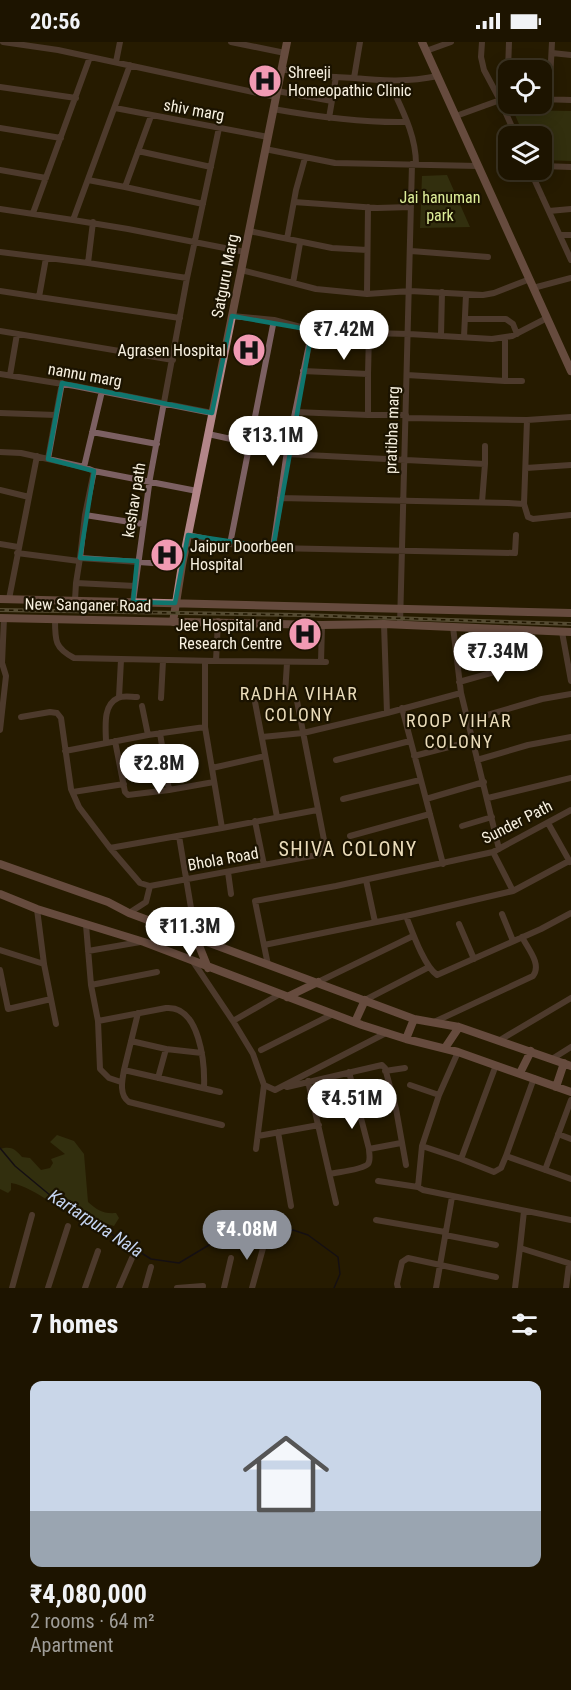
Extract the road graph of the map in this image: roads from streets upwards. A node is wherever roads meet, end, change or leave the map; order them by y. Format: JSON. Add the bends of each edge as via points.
{"nodes":[{"id":1,"x":3,"y":42,"type":"edge"},
{"id":2,"x":62,"y":42,"type":"edge"},
{"id":3,"x":120,"y":42,"type":"edge"},
{"id":4,"x":231,"y":42,"type":"edge"},
{"id":5,"x":287,"y":42,"type":"edge"},
{"id":6,"x":360,"y":42,"type":"edge"},
{"id":7,"x":422,"y":42,"type":"edge"},
{"id":8,"x":451,"y":42,"type":"edge"},
{"id":9,"x":482,"y":42,"type":"edge"},
{"id":10,"x":509,"y":42,"type":"edge"},
{"id":11,"x":552,"y":42,"type":"edge"},
{"id":12,"x":22,"y":43,"type":"edge"},
{"id":13,"x":60,"y":51,"type":"junction"},
{"id":14,"x":426,"y":51,"type":"junction"},
{"id":15,"x":285,"y":53,"type":"junction"},
{"id":16,"x":552,"y":53,"type":"junction"},
{"id":17,"x":571,"y":55,"type":"edge"},
{"id":18,"x":90,"y":57,"type":"junction"},
{"id":19,"x":508,"y":60,"type":"edge"},
{"id":20,"x":551,"y":60,"type":"edge"},
{"id":21,"x":116,"y":62,"type":"junction"},
{"id":22,"x":130,"y":65,"type":"junction"},
{"id":23,"x":281,"y":69,"type":"junction"},
{"id":24,"x":438,"y":76,"type":"junction"},
{"id":25,"x":336,"y":77,"type":"junction"},
{"id":26,"x":354,"y":78,"type":"junction"},
{"id":27,"x":389,"y":81,"type":"junction"},
{"id":28,"x":0,"y":87,"type":"edge"},
{"id":29,"x":498,"y":89,"type":"edge"},
{"id":30,"x":277,"y":94,"type":"junction"},
{"id":31,"x":76,"y":98,"type":"junction"},
{"id":32,"x":332,"y":100,"type":"junction"},
{"id":33,"x":552,"y":100,"type":"edge"},
{"id":34,"x":571,"y":100,"type":"edge"},
{"id":35,"x":498,"y":101,"type":"edge"},
{"id":36,"x":115,"y":108,"type":"junction"},
{"id":37,"x":273,"y":109,"type":"junction"},
{"id":38,"x":151,"y":116,"type":"junction"},
{"id":39,"x":456,"y":116,"type":"junction"},
{"id":40,"x":329,"y":118,"type":"junction"},
{"id":41,"x":407,"y":122,"type":"junction"},
{"id":42,"x":0,"y":128,"type":"edge"},
{"id":43,"x":219,"y":128,"type":"junction"},
{"id":44,"x":268,"y":137,"type":"junction"},
{"id":45,"x":61,"y":138,"type":"junction"},
{"id":46,"x":266,"y":149,"type":"junction"},
{"id":47,"x":138,"y":151,"type":"junction"},
{"id":48,"x":305,"y":158,"type":"junction"},
{"id":49,"x":414,"y":164,"type":"junction"},
{"id":50,"x":478,"y":166,"type":"junction"},
{"id":51,"x":552,"y":166,"type":"edge"},
{"id":52,"x":211,"y":167,"type":"junction"},
{"id":53,"x":571,"y":167,"type":"edge"},
{"id":54,"x":0,"y":170,"type":"edge"},
{"id":55,"x":46,"y":178,"type":"junction"},
{"id":56,"x":88,"y":180,"type":"junction"},
{"id":57,"x":535,"y":180,"type":"edge"},
{"id":58,"x":125,"y":187,"type":"junction"},
{"id":59,"x":294,"y":202,"type":"junction"},
{"id":60,"x":203,"y":204,"type":"junction"},
{"id":61,"x":368,"y":207,"type":"junction"},
{"id":62,"x":411,"y":207,"type":"junction"},
{"id":63,"x":571,"y":208,"type":"edge"},
{"id":64,"x":0,"y":209,"type":"edge"},
{"id":65,"x":549,"y":211,"type":"junction"},
{"id":66,"x":33,"y":213,"type":"junction"},
{"id":67,"x":73,"y":220,"type":"junction"},
{"id":68,"x":93,"y":222,"type":"junction"},
{"id":69,"x":249,"y":231,"type":"junction"},
{"id":70,"x":560,"y":235,"type":"junction"},
{"id":71,"x":571,"y":235,"type":"edge"},
{"id":72,"x":287,"y":239,"type":"junction"},
{"id":73,"x":194,"y":242,"type":"junction"},
{"id":74,"x":300,"y":243,"type":"junction"},
{"id":75,"x":367,"y":250,"type":"junction"},
{"id":76,"x":411,"y":251,"type":"junction"},
{"id":77,"x":0,"y":252,"type":"edge"},
{"id":78,"x":245,"y":252,"type":"junction"},
{"id":79,"x":488,"y":257,"type":"dead end"},
{"id":80,"x":46,"y":258,"type":"junction"},
{"id":81,"x":571,"y":260,"type":"edge"},
{"id":82,"x":88,"y":263,"type":"junction"},
{"id":83,"x":241,"y":270,"type":"junction"},
{"id":84,"x":187,"y":278,"type":"junction"},
{"id":85,"x":571,"y":278,"type":"edge"},
{"id":86,"x":293,"y":283,"type":"junction"},
{"id":87,"x":531,"y":283,"type":"junction"},
{"id":88,"x":0,"y":291,"type":"edge"},
{"id":89,"x":410,"y":291,"type":"junction"},
{"id":90,"x":442,"y":292,"type":"junction"},
{"id":91,"x":367,"y":294,"type":"junction"},
{"id":92,"x":466,"y":295,"type":"junction"},
{"id":93,"x":39,"y":297,"type":"junction"},
{"id":94,"x":232,"y":316,"type":"junction"},
{"id":95,"x":180,"y":318,"type":"junction"},
{"id":96,"x":547,"y":318,"type":"junction"},
{"id":97,"x":465,"y":319,"type":"junction"},
{"id":98,"x":274,"y":320,"type":"junction"},
{"id":99,"x":312,"y":330,"type":"junction"},
{"id":100,"x":0,"y":332,"type":"edge"},
{"id":101,"x":369,"y":333,"type":"junction"},
{"id":102,"x":17,"y":334,"type":"junction"},
{"id":103,"x":409,"y":334,"type":"junction"},
{"id":104,"x":517,"y":334,"type":"junction"},
{"id":105,"x":441,"y":335,"type":"junction"},
{"id":106,"x":464,"y":337,"type":"junction"},
{"id":107,"x":505,"y":338,"type":"junction"},
{"id":108,"x":567,"y":352,"type":"edge"},
{"id":109,"x":173,"y":360,"type":"junction"},
{"id":110,"x":303,"y":371,"type":"junction"},
{"id":111,"x":571,"y":371,"type":"edge"},
{"id":112,"x":0,"y":374,"type":"edge"},
{"id":113,"x":368,"y":374,"type":"junction"},
{"id":114,"x":10,"y":375,"type":"junction"},
{"id":115,"x":407,"y":375,"type":"junction"},
{"id":116,"x":505,"y":381,"type":"junction"},
{"id":117,"x":522,"y":381,"type":"dead end"},
{"id":118,"x":62,"y":383,"type":"junction"},
{"id":119,"x":102,"y":391,"type":"junction"},
{"id":120,"x":165,"y":403,"type":"junction"},
{"id":121,"x":295,"y":412,"type":"junction"},
{"id":122,"x":0,"y":413,"type":"edge"},
{"id":123,"x":212,"y":413,"type":"junction"},
{"id":124,"x":56,"y":415,"type":"junction"},
{"id":125,"x":368,"y":415,"type":"junction"},
{"id":126,"x":406,"y":417,"type":"junction"},
{"id":127,"x":571,"y":417,"type":"edge"},
{"id":128,"x":527,"y":420,"type":"junction"},
{"id":129,"x":92,"y":432,"type":"junction"},
{"id":130,"x":208,"y":434,"type":"junction"},
{"id":131,"x":251,"y":442,"type":"junction"},
{"id":132,"x":157,"y":444,"type":"junction"},
{"id":133,"x":485,"y":446,"type":"dead end"},
{"id":134,"x":0,"y":452,"type":"edge"},
{"id":135,"x":287,"y":452,"type":"junction"},
{"id":136,"x":38,"y":456,"type":"junction"},
{"id":137,"x":48,"y":459,"type":"junction"},
{"id":138,"x":404,"y":459,"type":"junction"},
{"id":139,"x":484,"y":464,"type":"junction"},
{"id":140,"x":571,"y":465,"type":"edge"},
{"id":141,"x":84,"y":467,"type":"junction"},
{"id":142,"x":526,"y":468,"type":"junction"},
{"id":143,"x":94,"y":471,"type":"junction"},
{"id":144,"x":150,"y":483,"type":"junction"},
{"id":145,"x":0,"y":490,"type":"edge"},
{"id":146,"x":197,"y":491,"type":"junction"},
{"id":147,"x":29,"y":497,"type":"junction"},
{"id":148,"x":280,"y":498,"type":"junction"},
{"id":149,"x":403,"y":501,"type":"junction"},
{"id":150,"x":482,"y":502,"type":"junction"},
{"id":151,"x":524,"y":504,"type":"junction"},
{"id":152,"x":85,"y":515,"type":"junction"},
{"id":153,"x":571,"y":515,"type":"edge"},
{"id":154,"x":143,"y":524,"type":"junction"},
{"id":155,"x":516,"y":534,"type":"dead end"},
{"id":156,"x":188,"y":535,"type":"junction"},
{"id":157,"x":0,"y":544,"type":"edge"},
{"id":158,"x":230,"y":544,"type":"junction"},
{"id":159,"x":273,"y":548,"type":"junction"},
{"id":160,"x":18,"y":550,"type":"junction"},
{"id":161,"x":402,"y":550,"type":"junction"},
{"id":162,"x":80,"y":559,"type":"junction"},
{"id":163,"x":137,"y":561,"type":"junction"},
{"id":164,"x":182,"y":565,"type":"junction"},
{"id":165,"x":76,"y":583,"type":"junction"},
{"id":166,"x":135,"y":586,"type":"junction"},
{"id":167,"x":4,"y":599,"type":"edge"},
{"id":168,"x":75,"y":600,"type":"junction"},
{"id":169,"x":133,"y":602,"type":"junction"},
{"id":170,"x":175,"y":603,"type":"junction"},
{"id":171,"x":400,"y":609,"type":"junction"},
{"id":172,"x":571,"y":613,"type":"edge"},
{"id":173,"x":2,"y":618,"type":"edge"},
{"id":174,"x":55,"y":620,"type":"junction"},
{"id":175,"x":173,"y":621,"type":"junction"},
{"id":176,"x":218,"y":621,"type":"junction"},
{"id":177,"x":384,"y":624,"type":"junction"},
{"id":178,"x":322,"y":625,"type":"junction"},
{"id":179,"x":400,"y":625,"type":"junction"},
{"id":180,"x":453,"y":627,"type":"junction"},
{"id":181,"x":567,"y":632,"type":"edge"},
{"id":182,"x":121,"y":660,"type":"junction"},
{"id":183,"x":163,"y":661,"type":"junction"},
{"id":184,"x":205,"y":661,"type":"junction"},
{"id":185,"x":216,"y":661,"type":"junction"},
{"id":186,"x":530,"y":662,"type":"dead end"},
{"id":187,"x":287,"y":663,"type":"junction"},
{"id":188,"x":571,"y":681,"type":"edge"},
{"id":189,"x":459,"y":682,"type":"junction"},
{"id":190,"x":460,"y":693,"type":"junction"},
{"id":191,"x":285,"y":694,"type":"dead end"},
{"id":192,"x":571,"y":694,"type":"edge"},
{"id":193,"x":119,"y":697,"type":"junction"},
{"id":194,"x":137,"y":697,"type":"dead end"},
{"id":195,"x":161,"y":698,"type":"dead end"},
{"id":196,"x":297,"y":701,"type":"dead end"},
{"id":197,"x":255,"y":702,"type":"dead end"},
{"id":198,"x":142,"y":706,"type":"dead end"},
{"id":199,"x":402,"y":708,"type":"junction"},
{"id":200,"x":387,"y":712,"type":"junction"},
{"id":201,"x":21,"y":717,"type":"dead end"},
{"id":202,"x":467,"y":721,"type":"junction"},
{"id":203,"x":205,"y":728,"type":"junction"},
{"id":204,"x":0,"y":730,"type":"edge"},
{"id":205,"x":160,"y":733,"type":"junction"},
{"id":206,"x":303,"y":733,"type":"junction"},
{"id":207,"x":148,"y":735,"type":"junction"},
{"id":208,"x":262,"y":737,"type":"junction"},
{"id":209,"x":571,"y":737,"type":"edge"},
{"id":210,"x":115,"y":741,"type":"junction"},
{"id":211,"x":410,"y":741,"type":"junction"},
{"id":212,"x":472,"y":741,"type":"junction"},
{"id":213,"x":106,"y":743,"type":"junction"},
{"id":214,"x":65,"y":751,"type":"junction"},
{"id":215,"x":265,"y":756,"type":"junction"},
{"id":216,"x":414,"y":756,"type":"junction"},
{"id":217,"x":336,"y":760,"type":"dead end"},
{"id":218,"x":477,"y":760,"type":"junction"},
{"id":219,"x":212,"y":768,"type":"junction"},
{"id":220,"x":571,"y":778,"type":"edge"},
{"id":221,"x":420,"y":780,"type":"junction"},
{"id":222,"x":214,"y":782,"type":"junction"},
{"id":223,"x":484,"y":782,"type":"junction"},
{"id":224,"x":124,"y":784,"type":"junction"},
{"id":225,"x":170,"y":790,"type":"junction"},
{"id":226,"x":73,"y":792,"type":"junction"},
{"id":227,"x":488,"y":798,"type":"junction"},
{"id":228,"x":343,"y":799,"type":"dead end"},
{"id":229,"x":426,"y":799,"type":"junction"},
{"id":230,"x":317,"y":810,"type":"junction"},
{"id":231,"x":571,"y":810,"type":"edge"},
{"id":232,"x":430,"y":814,"type":"junction"},
{"id":233,"x":277,"y":817,"type":"junction"},
{"id":234,"x":492,"y":817,"type":"junction"},
{"id":235,"x":255,"y":821,"type":"junction"},
{"id":236,"x":548,"y":823,"type":"junction"},
{"id":237,"x":462,"y":826,"type":"dead end"},
{"id":238,"x":222,"y":828,"type":"junction"},
{"id":239,"x":179,"y":836,"type":"junction"},
{"id":240,"x":350,"y":836,"type":"dead end"},
{"id":241,"x":110,"y":848,"type":"junction"},
{"id":242,"x":496,"y":851,"type":"junction"},
{"id":243,"x":570,"y":863,"type":"edge"},
{"id":244,"x":0,"y":864,"type":"edge"},
{"id":245,"x":443,"y":864,"type":"junction"},
{"id":246,"x":264,"y":865,"type":"junction"},
{"id":247,"x":228,"y":872,"type":"junction"},
{"id":248,"x":186,"y":879,"type":"junction"},
{"id":249,"x":366,"y":880,"type":"junction"},
{"id":250,"x":150,"y":886,"type":"junction"},
{"id":251,"x":513,"y":891,"type":"junction"},
{"id":252,"x":0,"y":894,"type":"edge"},
{"id":253,"x":231,"y":894,"type":"dead end"},
{"id":254,"x":37,"y":909,"type":"junction"},
{"id":255,"x":129,"y":913,"type":"junction"},
{"id":256,"x":571,"y":913,"type":"edge"},
{"id":257,"x":502,"y":914,"type":"dead end"},
{"id":258,"x":406,"y":916,"type":"junction"},
{"id":259,"x":375,"y":922,"type":"junction"},
{"id":260,"x":459,"y":924,"type":"dead end"},
{"id":261,"x":86,"y":925,"type":"junction"},
{"id":262,"x":413,"y":936,"type":"junction"},
{"id":263,"x":522,"y":937,"type":"junction"},
{"id":264,"x":196,"y":938,"type":"junction"},
{"id":265,"x":513,"y":941,"type":"junction"},
{"id":266,"x":144,"y":942,"type":"junction"},
{"id":267,"x":264,"y":945,"type":"junction"},
{"id":268,"x":0,"y":950,"type":"edge"},
{"id":269,"x":88,"y":951,"type":"junction"},
{"id":270,"x":474,"y":959,"type":"junction"},
{"id":271,"x":192,"y":960,"type":"junction"},
{"id":272,"x":44,"y":964,"type":"junction"},
{"id":273,"x":268,"y":965,"type":"junction"},
{"id":274,"x":429,"y":967,"type":"junction"},
{"id":275,"x":208,"y":968,"type":"junction"},
{"id":276,"x":0,"y":970,"type":"edge"},
{"id":277,"x":157,"y":972,"type":"dead end"},
{"id":278,"x":318,"y":982,"type":"junction"},
{"id":279,"x":91,"y":985,"type":"junction"},
{"id":280,"x":283,"y":996,"type":"junction"},
{"id":281,"x":571,"y":998,"type":"edge"},
{"id":282,"x":51,"y":999,"type":"junction"},
{"id":283,"x":365,"y":1000,"type":"junction"},
{"id":284,"x":8,"y":1009,"type":"junction"},
{"id":285,"x":0,"y":1010,"type":"edge"},
{"id":286,"x":138,"y":1014,"type":"junction"},
{"id":287,"x":333,"y":1014,"type":"junction"},
{"id":288,"x":414,"y":1019,"type":"junction"},
{"id":289,"x":98,"y":1021,"type":"junction"},
{"id":290,"x":233,"y":1021,"type":"junction"},
{"id":291,"x":355,"y":1022,"type":"junction"},
{"id":292,"x":433,"y":1023,"type":"junction"},
{"id":293,"x":56,"y":1024,"type":"dead end"},
{"id":294,"x":459,"y":1027,"type":"junction"},
{"id":295,"x":386,"y":1033,"type":"junction"},
{"id":296,"x":406,"y":1039,"type":"junction"},
{"id":297,"x":500,"y":1040,"type":"junction"},
{"id":298,"x":132,"y":1041,"type":"junction"},
{"id":299,"x":571,"y":1047,"type":"edge"},
{"id":300,"x":445,"y":1048,"type":"junction"},
{"id":301,"x":166,"y":1049,"type":"junction"},
{"id":302,"x":261,"y":1050,"type":"dead end"},
{"id":303,"x":531,"y":1051,"type":"junction"},
{"id":304,"x":458,"y":1052,"type":"junction"},
{"id":305,"x":202,"y":1053,"type":"junction"},
{"id":306,"x":552,"y":1059,"type":"junction"},
{"id":307,"x":568,"y":1064,"type":"edge"},
{"id":308,"x":496,"y":1065,"type":"junction"},
{"id":309,"x":405,"y":1068,"type":"dead end"},
{"id":310,"x":124,"y":1070,"type":"junction"},
{"id":311,"x":349,"y":1071,"type":"junction"},
{"id":312,"x":385,"y":1071,"type":"junction"},
{"id":313,"x":520,"y":1073,"type":"junction"},
{"id":314,"x":158,"y":1078,"type":"junction"},
{"id":315,"x":534,"y":1078,"type":"junction"},
{"id":316,"x":308,"y":1081,"type":"junction"},
{"id":317,"x":121,"y":1082,"type":"junction"},
{"id":318,"x":264,"y":1084,"type":"junction"},
{"id":319,"x":410,"y":1085,"type":"dead end"},
{"id":320,"x":556,"y":1087,"type":"junction"},
{"id":321,"x":204,"y":1088,"type":"junction"},
{"id":322,"x":279,"y":1089,"type":"junction"},
{"id":323,"x":220,"y":1092,"type":"dead end"},
{"id":324,"x":571,"y":1092,"type":"edge"},
{"id":325,"x":440,"y":1095,"type":"junction"},
{"id":326,"x":571,"y":1100,"type":"edge"},
{"id":327,"x":222,"y":1125,"type":"dead end"},
{"id":328,"x":318,"y":1125,"type":"junction"},
{"id":329,"x":278,"y":1132,"type":"junction"},
{"id":330,"x":558,"y":1134,"type":"junction"},
{"id":331,"x":258,"y":1136,"type":"junction"},
{"id":332,"x":571,"y":1138,"type":"edge"},
{"id":333,"x":401,"y":1143,"type":"junction"},
{"id":334,"x":422,"y":1146,"type":"junction"},
{"id":335,"x":256,"y":1149,"type":"dead end"},
{"id":336,"x":369,"y":1149,"type":"junction"},
{"id":337,"x":506,"y":1156,"type":"junction"},
{"id":338,"x":461,"y":1159,"type":"junction"},
{"id":339,"x":405,"y":1165,"type":"dead end"},
{"id":340,"x":545,"y":1170,"type":"junction"},
{"id":341,"x":330,"y":1174,"type":"junction"},
{"id":342,"x":571,"y":1179,"type":"edge"},
{"id":343,"x":378,"y":1181,"type":"dead end"},
{"id":344,"x":418,"y":1187,"type":"junction"},
{"id":345,"x":452,"y":1197,"type":"junction"},
{"id":346,"x":336,"y":1203,"type":"dead end"},
{"id":347,"x":291,"y":1206,"type":"dead end"},
{"id":348,"x":524,"y":1211,"type":"junction"},
{"id":349,"x":32,"y":1215,"type":"dead end"},
{"id":350,"x":376,"y":1220,"type":"dead end"},
{"id":351,"x":571,"y":1220,"type":"edge"},
{"id":352,"x":68,"y":1226,"type":"dead end"},
{"id":353,"x":445,"y":1233,"type":"junction"},
{"id":354,"x":265,"y":1241,"type":"dead end"},
{"id":355,"x":496,"y":1245,"type":"dead end"},
{"id":356,"x":520,"y":1248,"type":"junction"},
{"id":357,"x":98,"y":1251,"type":"dead end"},
{"id":358,"x":132,"y":1258,"type":"dead end"},
{"id":359,"x":231,"y":1258,"type":"dead end"},
{"id":360,"x":570,"y":1264,"type":"edge"},
{"id":361,"x":438,"y":1265,"type":"junction"},
{"id":362,"x":151,"y":1267,"type":"dead end"},
{"id":363,"x":496,"y":1277,"type":"dead end"},
{"id":364,"x":203,"y":1286,"type":"dead end"},
{"id":365,"x":12,"y":1288,"type":"edge"},
{"id":366,"x":48,"y":1288,"type":"edge"},
{"id":367,"x":85,"y":1288,"type":"edge"},
{"id":368,"x":119,"y":1288,"type":"edge"},
{"id":369,"x":145,"y":1288,"type":"edge"},
{"id":370,"x":177,"y":1288,"type":"edge"},
{"id":371,"x":224,"y":1288,"type":"edge"},
{"id":372,"x":252,"y":1288,"type":"edge"},
{"id":373,"x":398,"y":1288,"type":"edge"},
{"id":374,"x":436,"y":1288,"type":"edge"},
{"id":375,"x":515,"y":1288,"type":"edge"},
{"id":376,"x":566,"y":1288,"type":"edge"}],
"edges":[{"from":1,"to":12,"type":"street"},
{"from":2,"to":13,"type":"street"},
{"from":3,"to":21,"type":"street"},
{"from":4,"to":15,"type":"street"},
{"from":5,"to":15,"type":"street","name":"Satguru Marg"},
{"from":6,"to":26,"type":"street"},
{"from":7,"to":14,"type":"street"},
{"from":8,"to":14,"type":"street"},
{"from":9,"to":29,"type":"street","via":[[484,70]]},
{"from":10,"to":19,"type":"street"},
{"from":11,"to":16,"type":"street"},
{"from":12,"to":13,"type":"street"},
{"from":13,"to":18,"type":"street"},
{"from":14,"to":24,"type":"street"},
{"from":15,"to":23,"type":"street","name":"Satguru Marg"},
{"from":16,"to":17,"type":"street"},
{"from":16,"to":20,"type":"street"},
{"from":18,"to":21,"type":"street"},
{"from":18,"to":31,"type":"street"},
{"from":21,"to":22,"type":"street"},
{"from":22,"to":30,"type":"street"},
{"from":22,"to":36,"type":"street"},
{"from":23,"to":25,"type":"street"},
{"from":23,"to":30,"type":"street","name":"Satguru Marg"},
{"from":24,"to":27,"type":"street"},
{"from":24,"to":39,"type":"street"},
{"from":25,"to":26,"type":"street"},
{"from":25,"to":32,"type":"street"},
{"from":26,"to":27,"type":"street"},
{"from":27,"to":41,"type":"street","name":"pratibha marg"},
{"from":28,"to":31,"type":"street"},
{"from":30,"to":32,"type":"street"},
{"from":30,"to":37,"type":"street","name":"Satguru Marg"},
{"from":31,"to":45,"type":"street"},
{"from":32,"to":40,"type":"street"},
{"from":33,"to":34,"type":"street"},
{"from":35,"to":39,"type":"street"},
{"from":36,"to":38,"type":"street","name":"shiv marg"},
{"from":36,"to":56,"type":"street"},
{"from":37,"to":40,"type":"street"},
{"from":37,"to":44,"type":"street","name":"Satguru Marg"},
{"from":38,"to":43,"type":"street","name":"shiv marg"},
{"from":38,"to":47,"type":"street"},
{"from":39,"to":50,"type":"street"},
{"from":40,"to":41,"type":"street"},
{"from":41,"to":49,"type":"street","name":"pratibha marg","via":[[416,149]]},
{"from":42,"to":45,"type":"street"},
{"from":43,"to":44,"type":"street","name":"shiv marg"},
{"from":43,"to":52,"type":"street","name":"keshav path"},
{"from":44,"to":46,"type":"street","name":"Satguru Marg"},
{"from":45,"to":55,"type":"street"},
{"from":46,"to":48,"type":"street"},
{"from":46,"to":69,"type":"street","name":"Satguru Marg"},
{"from":47,"to":52,"type":"street"},
{"from":47,"to":58,"type":"street"},
{"from":48,"to":49,"type":"street","via":[[335,163]]},
{"from":48,"to":59,"type":"street"},
{"from":49,"to":50,"type":"street"},
{"from":49,"to":62,"type":"street","name":"pratibha marg"},
{"from":50,"to":87,"type":"street"},
{"from":51,"to":53,"type":"street"},
{"from":52,"to":60,"type":"street","name":"keshav path"},
{"from":54,"to":55,"type":"street"},
{"from":55,"to":66,"type":"street"},
{"from":56,"to":58,"type":"street"},
{"from":56,"to":67,"type":"street"},
{"from":57,"to":65,"type":"street"},
{"from":58,"to":60,"type":"street"},
{"from":59,"to":61,"type":"street"},
{"from":59,"to":72,"type":"street"},
{"from":60,"to":73,"type":"street","name":"keshav path"},
{"from":61,"to":62,"type":"street"},
{"from":61,"to":75,"type":"street"},
{"from":62,"to":76,"type":"street","name":"pratibha marg"},
{"from":63,"to":65,"type":"street"},
{"from":64,"to":66,"type":"street"},
{"from":65,"to":70,"type":"street"},
{"from":66,"to":67,"type":"street"},
{"from":67,"to":68,"type":"street"},
{"from":68,"to":73,"type":"street"},
{"from":68,"to":82,"type":"street"},
{"from":69,"to":72,"type":"street"},
{"from":69,"to":78,"type":"street","name":"Satguru Marg"},
{"from":70,"to":71,"type":"street"},
{"from":70,"to":81,"type":"street"},
{"from":72,"to":74,"type":"street"},
{"from":73,"to":78,"type":"street"},
{"from":73,"to":84,"type":"street","name":"keshav path"},
{"from":74,"to":75,"type":"street"},
{"from":74,"to":86,"type":"street"},
{"from":75,"to":91,"type":"street"},
{"from":76,"to":79,"type":"street"},
{"from":76,"to":89,"type":"street","name":"pratibha marg"},
{"from":77,"to":80,"type":"street"},
{"from":78,"to":83,"type":"street","name":"Satguru Marg"},
{"from":80,"to":82,"type":"street"},
{"from":80,"to":93,"type":"street"},
{"from":82,"to":84,"type":"street"},
{"from":83,"to":86,"type":"street"},
{"from":83,"to":94,"type":"street","name":"Satguru Marg"},
{"from":84,"to":95,"type":"street","name":"keshav path"},
{"from":85,"to":87,"type":"street"},
{"from":86,"to":91,"type":"street"},
{"from":87,"to":92,"type":"street","via":[[494,293]]},
{"from":87,"to":96,"type":"street"},
{"from":88,"to":93,"type":"street"},
{"from":89,"to":90,"type":"street"},
{"from":89,"to":91,"type":"street"},
{"from":89,"to":103,"type":"street","name":"pratibha marg"},
{"from":90,"to":92,"type":"street"},
{"from":90,"to":105,"type":"street"},
{"from":92,"to":97,"type":"street"},
{"from":93,"to":95,"type":"street"},
{"from":94,"to":98,"type":"street"},
{"from":94,"to":123,"type":"street","name":"Satguru Marg"},
{"from":95,"to":109,"type":"street","name":"keshav path"},
{"from":96,"to":104,"type":"street"},
{"from":96,"to":108,"type":"street"},
{"from":97,"to":104,"type":"street","via":[[506,319]]},
{"from":97,"to":106,"type":"street"},
{"from":98,"to":99,"type":"street"},
{"from":98,"to":131,"type":"street"},
{"from":99,"to":101,"type":"street"},
{"from":99,"to":110,"type":"street"},
{"from":100,"to":102,"type":"street"},
{"from":101,"to":103,"type":"street"},
{"from":101,"to":113,"type":"street"},
{"from":102,"to":109,"type":"street"},
{"from":102,"to":114,"type":"street"},
{"from":103,"to":105,"type":"street"},
{"from":103,"to":115,"type":"street","name":"pratibha marg"},
{"from":104,"to":107,"type":"street"},
{"from":105,"to":106,"type":"street"},
{"from":106,"to":107,"type":"street"},
{"from":107,"to":116,"type":"street"},
{"from":108,"to":111,"type":"street"},
{"from":109,"to":120,"type":"street","name":"keshav path"},
{"from":110,"to":113,"type":"street"},
{"from":110,"to":121,"type":"street"},
{"from":112,"to":114,"type":"street","name":"nannu marg"},
{"from":113,"to":125,"type":"street"},
{"from":114,"to":118,"type":"street","name":"nannu marg"},
{"from":115,"to":116,"type":"street"},
{"from":115,"to":126,"type":"street","name":"pratibha marg"},
{"from":116,"to":117,"type":"street"},
{"from":118,"to":119,"type":"street","name":"nannu marg"},
{"from":118,"to":124,"type":"street"},
{"from":119,"to":120,"type":"street","name":"nannu marg"},
{"from":119,"to":129,"type":"street"},
{"from":120,"to":123,"type":"street","name":"nannu marg"},
{"from":120,"to":132,"type":"street","name":"keshav path"},
{"from":121,"to":125,"type":"street"},
{"from":121,"to":135,"type":"street"},
{"from":122,"to":124,"type":"street"},
{"from":123,"to":130,"type":"street","name":"Satguru Marg"},
{"from":124,"to":137,"type":"street"},
{"from":125,"to":126,"type":"street"},
{"from":126,"to":128,"type":"street"},
{"from":126,"to":138,"type":"street","name":"pratibha marg"},
{"from":127,"to":128,"type":"street"},
{"from":128,"to":142,"type":"street"},
{"from":129,"to":132,"type":"street"},
{"from":129,"to":141,"type":"street"},
{"from":130,"to":131,"type":"street"},
{"from":130,"to":146,"type":"street","name":"Satguru Marg"},
{"from":131,"to":135,"type":"street"},
{"from":131,"to":158,"type":"street"},
{"from":132,"to":144,"type":"street","name":"keshav path"},
{"from":133,"to":139,"type":"street"},
{"from":134,"to":136,"type":"street"},
{"from":135,"to":138,"type":"street","via":[[296,456]]},
{"from":135,"to":148,"type":"street"},
{"from":136,"to":137,"type":"street"},
{"from":136,"to":147,"type":"street"},
{"from":137,"to":141,"type":"street"},
{"from":138,"to":139,"type":"street"},
{"from":138,"to":149,"type":"street","name":"pratibha marg"},
{"from":139,"to":150,"type":"street"},
{"from":140,"to":142,"type":"street"},
{"from":141,"to":143,"type":"street"},
{"from":142,"to":151,"type":"street"},
{"from":143,"to":144,"type":"street"},
{"from":143,"to":152,"type":"street"},
{"from":144,"to":146,"type":"street"},
{"from":144,"to":154,"type":"street","name":"keshav path"},
{"from":145,"to":147,"type":"street"},
{"from":146,"to":156,"type":"street","name":"Satguru Marg"},
{"from":147,"to":160,"type":"street"},
{"from":148,"to":149,"type":"street"},
{"from":148,"to":159,"type":"street"},
{"from":149,"to":150,"type":"street"},
{"from":149,"to":161,"type":"street","name":"pratibha marg"},
{"from":150,"to":151,"type":"street"},
{"from":151,"to":153,"type":"street","via":[[528,517],[533,519]]},
{"from":152,"to":154,"type":"street"},
{"from":152,"to":162,"type":"street"},
{"from":154,"to":163,"type":"street","name":"keshav path"},
{"from":155,"to":161,"type":"street","via":[[515,554]]},
{"from":156,"to":158,"type":"street"},
{"from":156,"to":164,"type":"street","name":"Satguru Marg"},
{"from":157,"to":160,"type":"street"},
{"from":158,"to":159,"type":"street"},
{"from":159,"to":161,"type":"street"},
{"from":160,"to":162,"type":"street"},
{"from":160,"to":167,"type":"street"},
{"from":161,"to":171,"type":"street","name":"pratibha marg"},
{"from":162,"to":163,"type":"street"},
{"from":162,"to":165,"type":"street"},
{"from":163,"to":164,"type":"street"},
{"from":163,"to":166,"type":"street","name":"keshav path"},
{"from":164,"to":170,"type":"street","name":"Satguru Marg"},
{"from":165,"to":166,"type":"street"},
{"from":165,"to":168,"type":"street"},
{"from":166,"to":169,"type":"street","name":"keshav path"},
{"from":167,"to":168,"type":"street","name":"New Sanganer Road"},
{"from":168,"to":169,"type":"street","name":"New Sanganer Road"},
{"from":169,"to":170,"type":"street","name":"New Sanganer Road"},
{"from":170,"to":171,"type":"street","name":"New Sanganer Road"},
{"from":170,"to":175,"type":"street","name":"Satguru Marg"},
{"from":171,"to":172,"type":"street","name":"New Sanganer Road"},
{"from":171,"to":179,"type":"street","name":"pratibha marg"},
{"from":173,"to":174,"type":"street","name":"New Sanganer Road"},
{"from":173,"to":204,"type":"street","via":[[2,663],[6,676]]},
{"from":174,"to":175,"type":"street","name":"New Sanganer Road"},
{"from":174,"to":182,"type":"street","via":[[61,651],[74,658]]},
{"from":175,"to":176,"type":"street","name":"New Sanganer Road"},
{"from":176,"to":178,"type":"street","name":"New Sanganer Road"},
{"from":176,"to":185,"type":"street"},
{"from":177,"to":178,"type":"street","name":"New Sanganer Road"},
{"from":177,"to":179,"type":"street","name":"New Sanganer Road"},
{"from":177,"to":200,"type":"street"},
{"from":178,"to":187,"type":"street","via":[[323,662]]},
{"from":179,"to":180,"type":"street","name":"New Sanganer Road"},
{"from":180,"to":181,"type":"street","name":"New Sanganer Road"},
{"from":180,"to":189,"type":"street"},
{"from":181,"to":188,"type":"street"},
{"from":182,"to":183,"type":"street"},
{"from":182,"to":193,"type":"street"},
{"from":183,"to":184,"type":"street"},
{"from":183,"to":195,"type":"street"},
{"from":184,"to":185,"type":"street"},
{"from":184,"to":203,"type":"street"},
{"from":185,"to":187,"type":"street"},
{"from":186,"to":189,"type":"street"},
{"from":187,"to":191,"type":"street"},
{"from":189,"to":190,"type":"street"},
{"from":190,"to":199,"type":"street"},
{"from":190,"to":202,"type":"street"},
{"from":192,"to":202,"type":"street"},
{"from":193,"to":194,"type":"street"},
{"from":193,"to":213,"type":"street","via":[[110,704],[106,715]]},
{"from":196,"to":206,"type":"street","name":"Bhola Road"},
{"from":197,"to":208,"type":"street"},
{"from":198,"to":207,"type":"street"},
{"from":199,"to":200,"type":"street"},
{"from":199,"to":211,"type":"street"},
{"from":200,"to":206,"type":"street"},
{"from":201,"to":214,"type":"street","via":[[57,713]]},
{"from":202,"to":212,"type":"street"},
{"from":203,"to":205,"type":"street"},
{"from":203,"to":219,"type":"street"},
{"from":205,"to":207,"type":"street"},
{"from":205,"to":225,"type":"street"},
{"from":206,"to":208,"type":"street"},
{"from":206,"to":230,"type":"street","name":"Bhola Road"},
{"from":207,"to":210,"type":"street"},
{"from":208,"to":215,"type":"street"},
{"from":209,"to":218,"type":"street"},
{"from":210,"to":213,"type":"street"},
{"from":210,"to":224,"type":"street"},
{"from":211,"to":216,"type":"street"},
{"from":211,"to":217,"type":"street"},
{"from":212,"to":216,"type":"street"},
{"from":212,"to":218,"type":"street"},
{"from":213,"to":214,"type":"street"},
{"from":214,"to":226,"type":"street"},
{"from":215,"to":219,"type":"street"},
{"from":215,"to":233,"type":"street"},
{"from":216,"to":221,"type":"street"},
{"from":218,"to":223,"type":"street"},
{"from":219,"to":222,"type":"street"},
{"from":220,"to":227,"type":"street"},
{"from":221,"to":228,"type":"street"},
{"from":221,"to":229,"type":"street"},
{"from":222,"to":225,"type":"street"},
{"from":222,"to":238,"type":"street"},
{"from":223,"to":227,"type":"street"},
{"from":223,"to":229,"type":"street"},
{"from":224,"to":225,"type":"street","via":[[125,792],[133,796]]},
{"from":224,"to":226,"type":"street"},
{"from":226,"to":241,"type":"street","via":[[79,807]]},
{"from":227,"to":234,"type":"street"},
{"from":229,"to":232,"type":"street"},
{"from":230,"to":233,"type":"street"},
{"from":230,"to":246,"type":"street","name":"Bhola Road","via":[[323,851]]},
{"from":231,"to":236,"type":"street","name":"Sunder Path"},
{"from":232,"to":240,"type":"street"},
{"from":232,"to":245,"type":"street"},
{"from":233,"to":235,"type":"street"},
{"from":234,"to":237,"type":"street"},
{"from":234,"to":242,"type":"street"},
{"from":235,"to":238,"type":"street"},
{"from":235,"to":246,"type":"street"},
{"from":236,"to":242,"type":"street","name":"Sunder Path"},
{"from":236,"to":243,"type":"street"},
{"from":238,"to":239,"type":"street"},
{"from":239,"to":241,"type":"street"},
{"from":239,"to":248,"type":"street"},
{"from":241,"to":250,"type":"street","via":[[140,883]]},
{"from":242,"to":245,"type":"street","name":"Sunder Path"},
{"from":242,"to":251,"type":"street"},
{"from":243,"to":251,"type":"street"},
{"from":244,"to":255,"type":"street"},
{"from":245,"to":249,"type":"street","name":"Sunder Path"},
{"from":246,"to":247,"type":"street","name":"Bhola Road"},
{"from":247,"to":248,"type":"street","name":"Bhola Road"},
{"from":247,"to":253,"type":"street"},
{"from":248,"to":250,"type":"street","name":"Bhola Road"},
{"from":248,"to":264,"type":"street"},
{"from":249,"to":259,"type":"street"},
{"from":249,"to":267,"type":"street","name":"Sunder Path","via":[[255,901]]},
{"from":250,"to":255,"type":"street","via":[[146,902]]},
{"from":251,"to":258,"type":"street"},
{"from":252,"to":254,"type":"street"},
{"from":254,"to":261,"type":"street"},
{"from":254,"to":272,"type":"street"},
{"from":255,"to":264,"type":"street"},
{"from":256,"to":263,"type":"street"},
{"from":257,"to":265,"type":"street"},
{"from":258,"to":259,"type":"street"},
{"from":258,"to":262,"type":"street"},
{"from":259,"to":267,"type":"street"},
{"from":260,"to":270,"type":"street"},
{"from":261,"to":266,"type":"street"},
{"from":261,"to":269,"type":"street"},
{"from":262,"to":274,"type":"street"},
{"from":262,"to":278,"type":"street"},
{"from":263,"to":265,"type":"street"},
{"from":263,"to":292,"type":"street","via":[[537,964],[533,976]]},
{"from":264,"to":273,"type":"street"},
{"from":264,"to":275,"type":"street"},
{"from":265,"to":270,"type":"street"},
{"from":266,"to":269,"type":"street"},
{"from":266,"to":271,"type":"street"},
{"from":267,"to":273,"type":"street","name":"Sunder Path"},
{"from":268,"to":272,"type":"street"},
{"from":269,"to":279,"type":"street"},
{"from":270,"to":274,"type":"street","via":[[437,975]]},
{"from":271,"to":275,"type":"street"},
{"from":271,"to":290,"type":"street"},
{"from":272,"to":282,"type":"street"},
{"from":273,"to":278,"type":"street"},
{"from":274,"to":283,"type":"street"},
{"from":275,"to":280,"type":"street"},
{"from":276,"to":284,"type":"street"},
{"from":277,"to":279,"type":"street"},
{"from":278,"to":280,"type":"street"},
{"from":278,"to":283,"type":"street"},
{"from":279,"to":289,"type":"street"},
{"from":280,"to":287,"type":"street"},
{"from":280,"to":290,"type":"street"},
{"from":281,"to":297,"type":"street"},
{"from":282,"to":284,"type":"street"},
{"from":282,"to":293,"type":"street"},
{"from":283,"to":288,"type":"street"},
{"from":283,"to":291,"type":"street"},
{"from":284,"to":285,"type":"street"},
{"from":286,"to":289,"type":"street"},
{"from":286,"to":298,"type":"street"},
{"from":286,"to":305,"type":"street","via":[[175,1007],[183,1011]]},
{"from":287,"to":291,"type":"street"},
{"from":287,"to":302,"type":"street"},
{"from":288,"to":292,"type":"street"},
{"from":288,"to":296,"type":"street"},
{"from":289,"to":317,"type":"street","via":[[100,1069]]},
{"from":290,"to":318,"type":"street","via":[[253,1054]]},
{"from":291,"to":295,"type":"street"},
{"from":292,"to":294,"type":"street"},
{"from":294,"to":297,"type":"street"},
{"from":294,"to":300,"type":"street"},
{"from":295,"to":296,"type":"street"},
{"from":295,"to":322,"type":"street"},
{"from":296,"to":300,"type":"street"},
{"from":297,"to":303,"type":"street"},
{"from":298,"to":301,"type":"street"},
{"from":298,"to":310,"type":"street"},
{"from":299,"to":306,"type":"street"},
{"from":300,"to":304,"type":"street"},
{"from":301,"to":305,"type":"street"},
{"from":301,"to":314,"type":"street"},
{"from":303,"to":306,"type":"street"},
{"from":303,"to":313,"type":"street"},
{"from":304,"to":308,"type":"street"},
{"from":304,"to":325,"type":"street"},
{"from":305,"to":321,"type":"street"},
{"from":306,"to":307,"type":"street"},
{"from":307,"to":320,"type":"street"},
{"from":308,"to":313,"type":"street"},
{"from":308,"to":338,"type":"street"},
{"from":309,"to":312,"type":"street"},
{"from":310,"to":314,"type":"street"},
{"from":310,"to":317,"type":"street"},
{"from":311,"to":312,"type":"street","via":[[382,1065]]},
{"from":311,"to":316,"type":"street"},
{"from":311,"to":336,"type":"street"},
{"from":312,"to":333,"type":"street"},
{"from":313,"to":315,"type":"street"},
{"from":314,"to":321,"type":"street"},
{"from":315,"to":320,"type":"street"},
{"from":315,"to":337,"type":"street"},
{"from":316,"to":322,"type":"street"},
{"from":316,"to":328,"type":"street"},
{"from":317,"to":327,"type":"street","via":[[129,1102]]},
{"from":318,"to":322,"type":"street","via":[[268,1089]]},
{"from":318,"to":331,"type":"street"},
{"from":319,"to":325,"type":"street"},
{"from":320,"to":324,"type":"street"},
{"from":321,"to":323,"type":"street"},
{"from":325,"to":334,"type":"street"},
{"from":326,"to":330,"type":"street"},
{"from":328,"to":329,"type":"street"},
{"from":328,"to":341,"type":"street"},
{"from":329,"to":331,"type":"street"},
{"from":329,"to":347,"type":"street"},
{"from":330,"to":332,"type":"street"},
{"from":330,"to":340,"type":"street"},
{"from":331,"to":335,"type":"street"},
{"from":333,"to":336,"type":"street"},
{"from":333,"to":339,"type":"street"},
{"from":334,"to":338,"type":"street"},
{"from":334,"to":344,"type":"street"},
{"from":336,"to":341,"type":"street","via":[[370,1159],[361,1168]]},
{"from":337,"to":338,"type":"street","via":[[501,1168],[494,1172]]},
{"from":337,"to":340,"type":"street"},
{"from":340,"to":342,"type":"street"},
{"from":341,"to":346,"type":"street"},
{"from":343,"to":344,"type":"street"},
{"from":344,"to":345,"type":"street"},
{"from":345,"to":348,"type":"street"},
{"from":345,"to":353,"type":"street"},
{"from":348,"to":351,"type":"street"},
{"from":348,"to":356,"type":"street"},
{"from":349,"to":365,"type":"street"},
{"from":350,"to":353,"type":"street"},
{"from":352,"to":366,"type":"street"},
{"from":353,"to":355,"type":"street"},
{"from":353,"to":361,"type":"street"},
{"from":354,"to":372,"type":"street"},
{"from":356,"to":360,"type":"street"},
{"from":356,"to":375,"type":"street"},
{"from":357,"to":367,"type":"street"},
{"from":358,"to":368,"type":"street"},
{"from":359,"to":371,"type":"street"},
{"from":360,"to":376,"type":"street"},
{"from":361,"to":363,"type":"street"},
{"from":361,"to":373,"type":"street","via":[[403,1259]]},
{"from":361,"to":374,"type":"street"},
{"from":362,"to":369,"type":"street"},
{"from":364,"to":370,"type":"street"}]}
